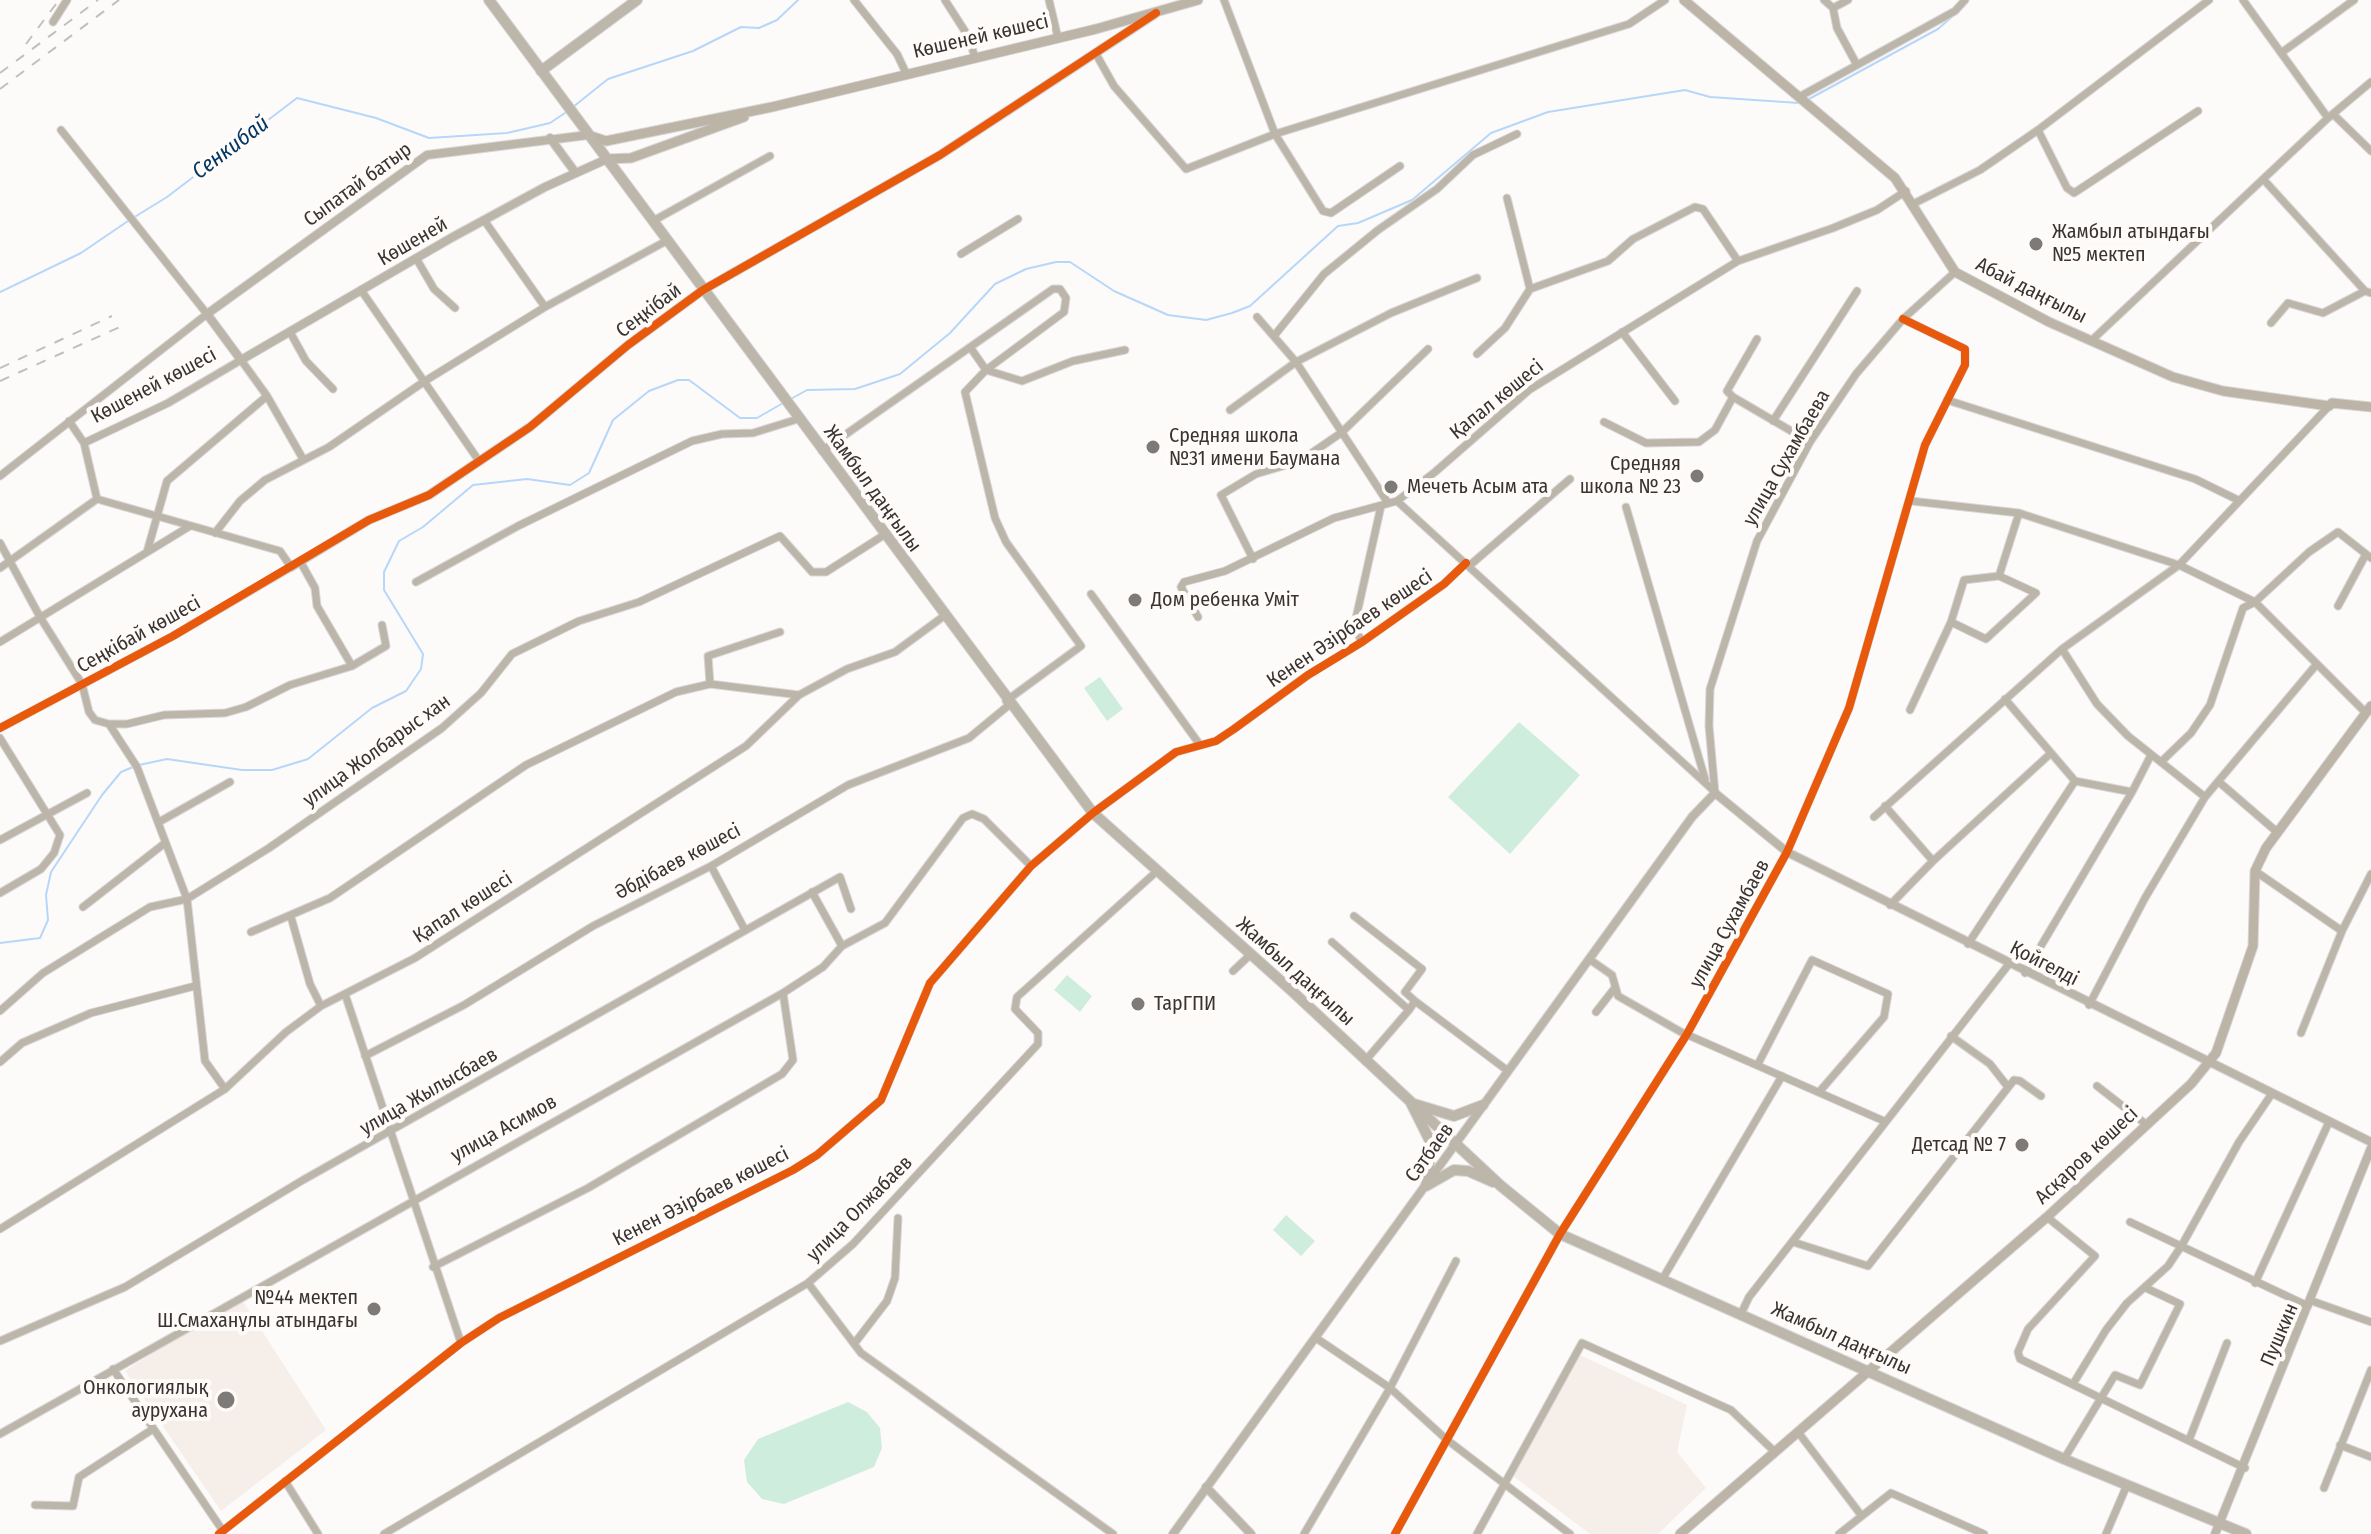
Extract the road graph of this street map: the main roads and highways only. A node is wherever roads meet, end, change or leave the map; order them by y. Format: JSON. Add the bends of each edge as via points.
{"nodes":[{"id":1,"x":489,"y":0,"type":"edge"},
{"id":2,"x":637,"y":0,"type":"edge"},
{"id":3,"x":1198,"y":0,"type":"edge"},
{"id":4,"x":1684,"y":0,"type":"edge"},
{"id":5,"x":541,"y":71,"type":"junction"},
{"id":6,"x":772,"y":107,"type":"junction"},
{"id":7,"x":588,"y":135,"type":"junction"},
{"id":8,"x":623,"y":138,"type":"junction"},
{"id":9,"x":607,"y":159,"type":"junction"},
{"id":10,"x":2371,"y":407,"type":"edge"},
{"id":11,"x":2369,"y":712,"type":"edge"},
{"id":12,"x":1411,"y":1103,"type":"junction"},
{"id":13,"x":1483,"y":1105,"type":"road end"},
{"id":14,"x":1501,"y":1186,"type":"junction"},
{"id":15,"x":1867,"y":1370,"type":"junction"},
{"id":16,"x":2217,"y":1529,"type":"edge"},
{"id":17,"x":1680,"y":1534,"type":"edge"},
{"id":18,"x":2246,"y":1534,"type":"edge"}],
"edges":[{"from":1,"to":5,"type":"main road","name":"Жамбыл даңғылы"},
{"from":2,"to":5,"type":"main road"},
{"from":3,"to":6,"type":"main road","name":"Көшеней көшесі"},
{"from":4,"to":10,"type":"main road","name":"Абай даңғылы","via":[[1895,178],[1955,272],[2173,377],[2223,391]]},
{"from":5,"to":7,"type":"main road","name":"Жамбыл даңғылы"},
{"from":6,"to":8,"type":"main road","name":"Көшеней көшесі"},
{"from":6,"to":9,"type":"main road","name":"Көшеней көшесі","via":[[631,158]]},
{"from":7,"to":8,"type":"main road","name":"Көшеней көшесі","via":[[606,141]]},
{"from":7,"to":9,"type":"main road","name":"Жамбыл даңғылы"},
{"from":8,"to":9,"type":"main road"},
{"from":9,"to":12,"type":"main road","name":"Жамбыл даңғылы","via":[[1093,813]]},
{"from":11,"to":15,"type":"main road","name":"Асқаров көшесі","via":[[2277,832],[2255,871],[2253,946],[2208,1064],[2047,1217]]},
{"from":12,"to":13,"type":"main road","via":[[1454,1116]]},
{"from":12,"to":14,"type":"main road","name":"Жамбыл даңғылы"},
{"from":12,"to":14,"type":"main road","via":[[1432,1145],[1426,1186],[1454,1170]]},
{"from":14,"to":15,"type":"main road","name":"Жамбыл даңғылы","via":[[1560,1234]]},
{"from":15,"to":16,"type":"main road","name":"Жамбыл даңғылы"},
{"from":15,"to":17,"type":"main road","name":"Асқаров көшесі"},
{"from":16,"to":18,"type":"main road","name":"Жамбыл даңғылы"}]}
